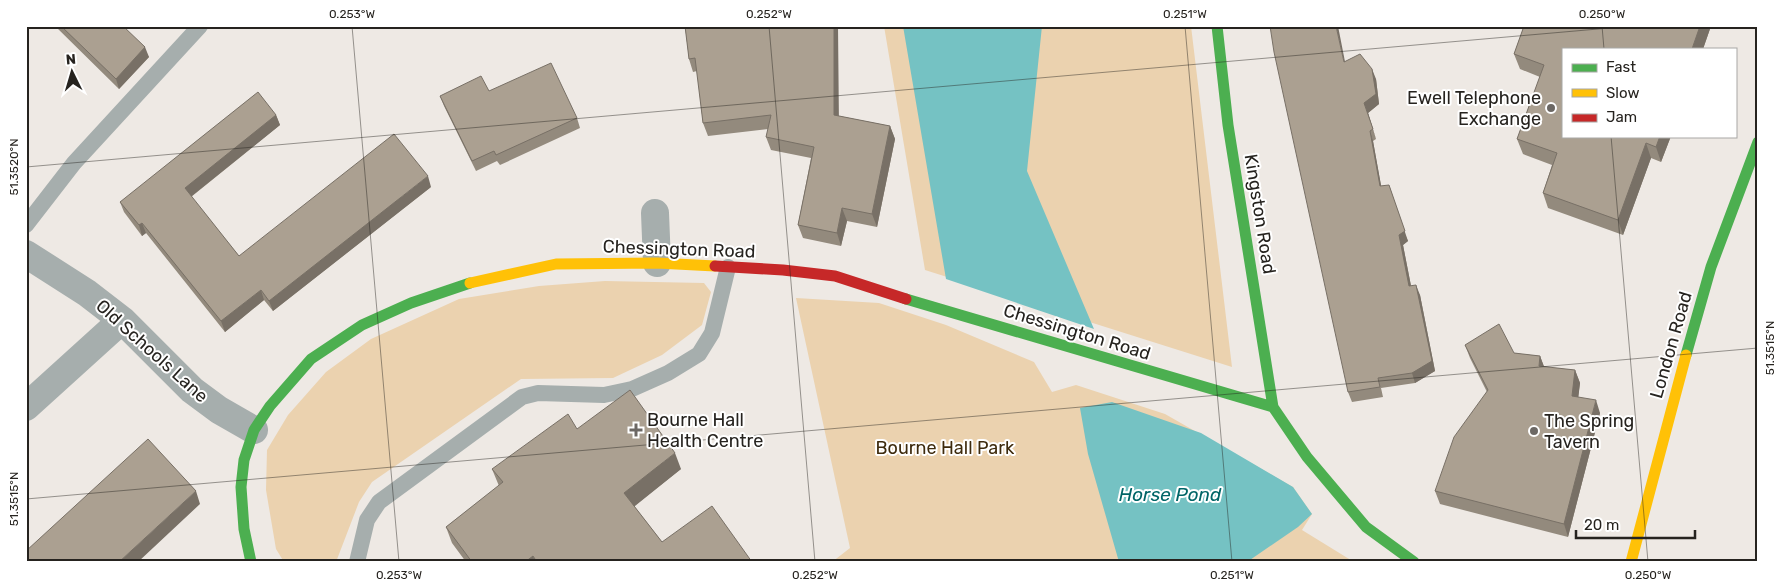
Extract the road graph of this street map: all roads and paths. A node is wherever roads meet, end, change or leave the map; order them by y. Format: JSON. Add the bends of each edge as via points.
{"nodes":[{"id":1,"x":200,"y":26,"type":"edge"},
{"id":2,"x":1217,"y":26,"type":"edge"},
{"id":3,"x":1758,"y":142,"type":"edge"},
{"id":4,"x":655,"y":213,"type":"dead end"},
{"id":5,"x":26,"y":225,"type":"edge"},
{"id":6,"x":26,"y":254,"type":"edge"},
{"id":7,"x":657,"y":263,"type":"junction"},
{"id":8,"x":728,"y":267,"type":"junction"},
{"id":9,"x":122,"y":320,"type":"junction"},
{"id":10,"x":26,"y":407,"type":"edge"},
{"id":11,"x":1272,"y":407,"type":"junction"},
{"id":12,"x":254,"y":430,"type":"junction"},
{"id":13,"x":252,"y":562,"type":"edge"},
{"id":14,"x":357,"y":562,"type":"edge"},
{"id":15,"x":1414,"y":562,"type":"edge"},
{"id":16,"x":1631,"y":562,"type":"edge"}],
"edges":[{"from":1,"to":5,"type":"lane","via":[[74,162]]},
{"from":2,"to":11,"type":"main road","name":"Kingston Road","via":[[1228,126]]},
{"from":3,"to":16,"type":"main road","name":"London Road","via":[[1712,268]]},
{"from":4,"to":7,"type":"street"},
{"from":6,"to":9,"type":"street","name":"Old Schools Lane"},
{"from":7,"to":8,"type":"main road","name":"Chessington Road"},
{"from":7,"to":12,"type":"main road","name":"Chessington Road","via":[[556,264],[456,286],[411,303],[362,325],[311,359],[290,380]]},
{"from":8,"to":11,"type":"main road","name":"Chessington Road","via":[[835,276],[943,311]]},
{"from":8,"to":14,"type":"lane","via":[[712,333],[699,354],[668,373],[604,395],[538,393],[522,397],[379,502],[367,520]]},
{"from":9,"to":10,"type":"street"},
{"from":9,"to":12,"type":"street","name":"Old Schools Lane","via":[[192,390]]},
{"from":11,"to":15,"type":"main road","via":[[1307,457],[1366,526]]},
{"from":12,"to":13,"type":"main road","name":"Chessington Road","via":[[244,460],[242,487],[244,529]]}]}
